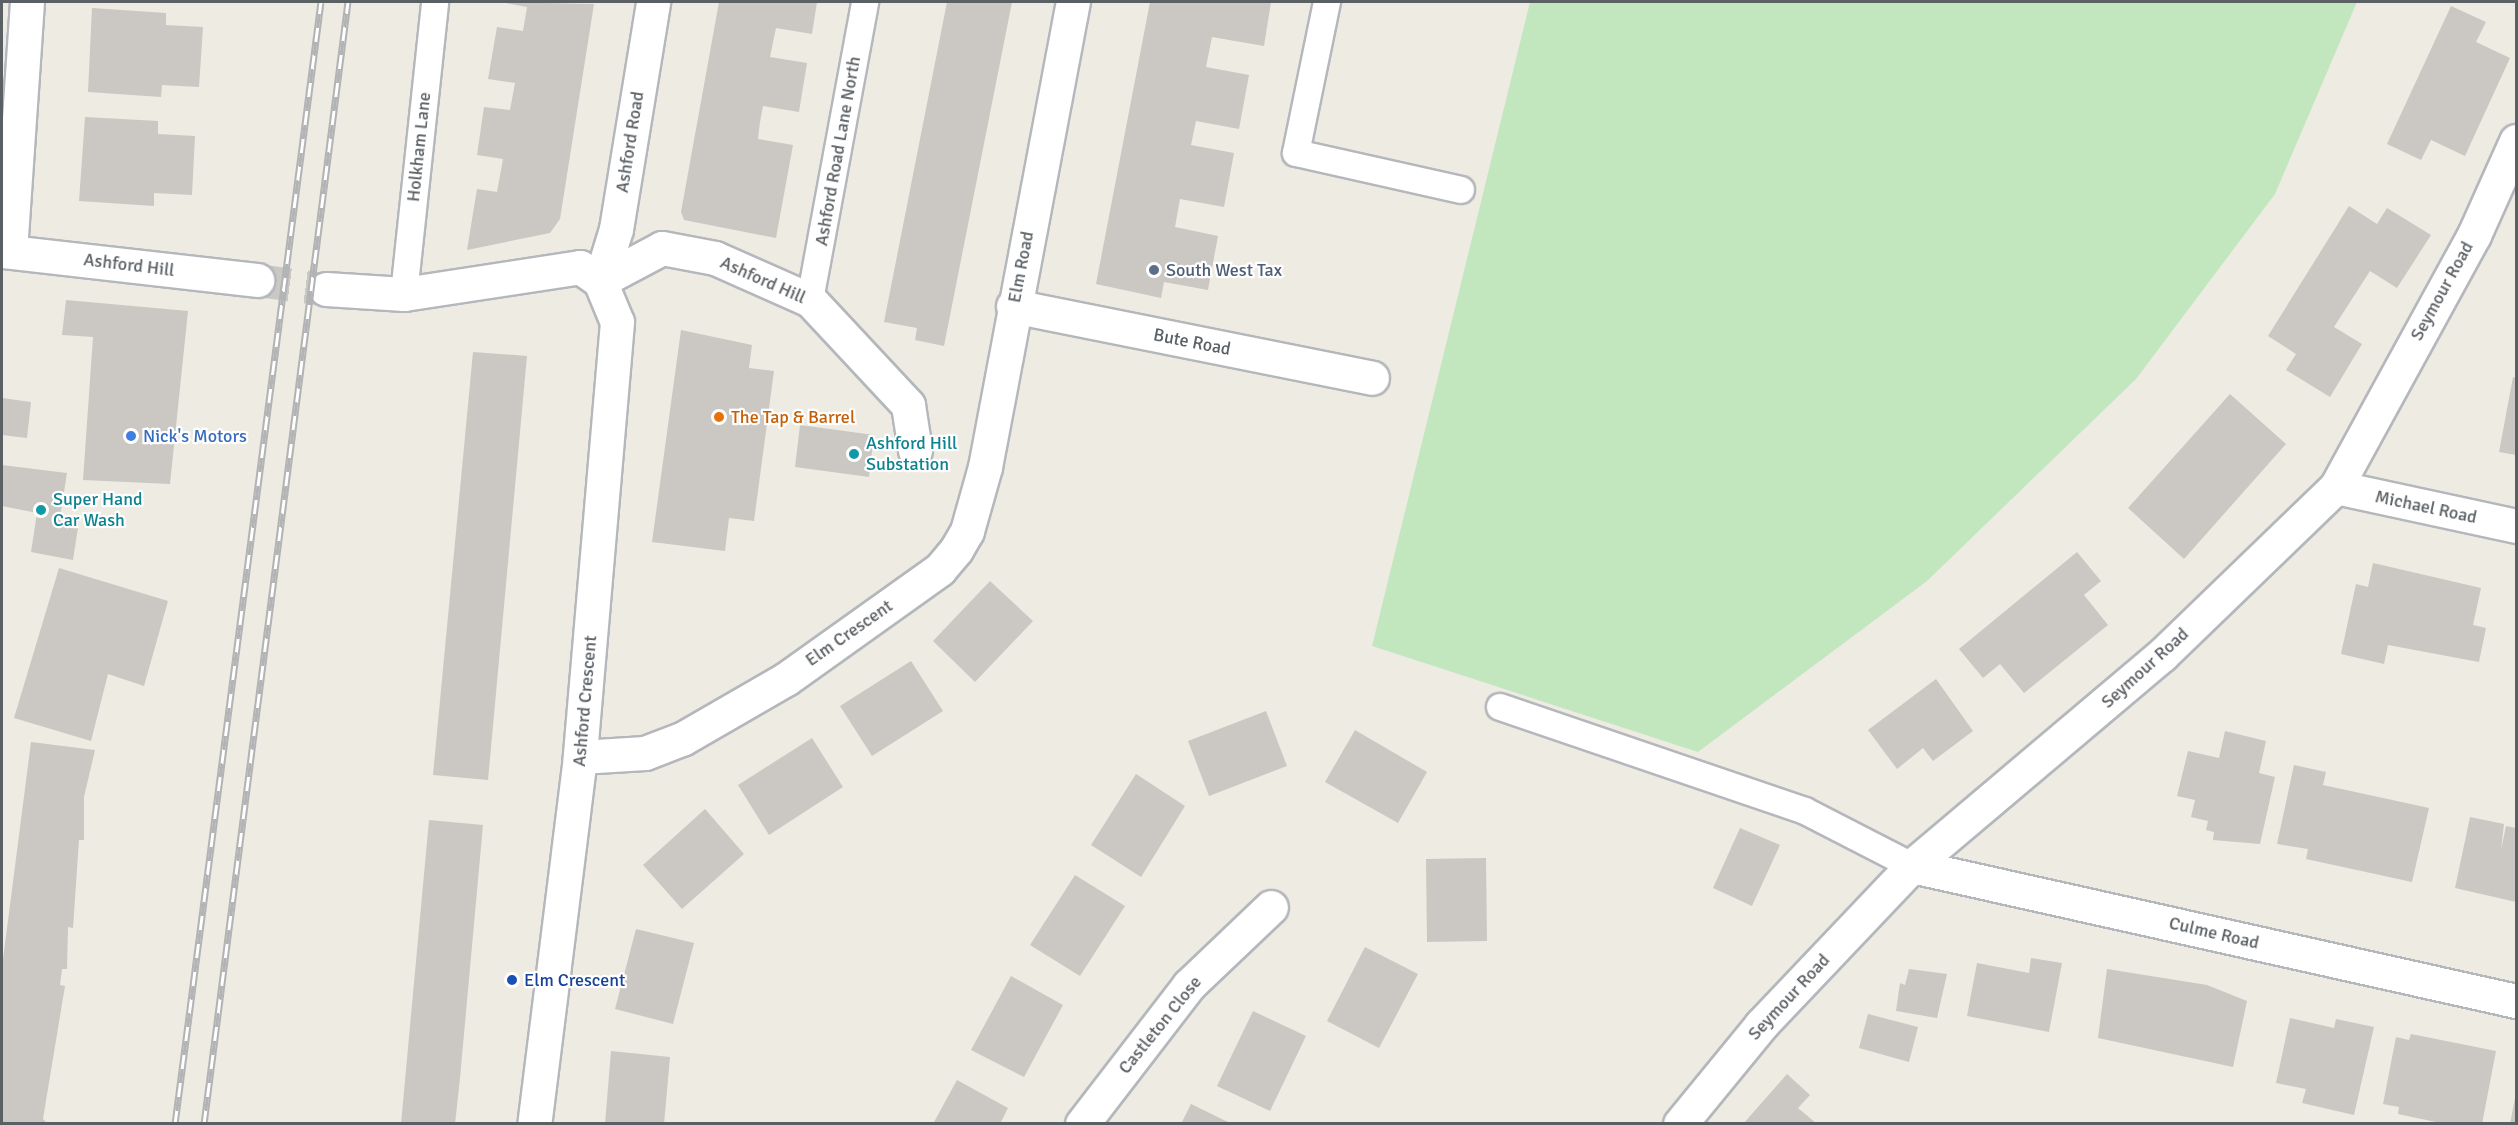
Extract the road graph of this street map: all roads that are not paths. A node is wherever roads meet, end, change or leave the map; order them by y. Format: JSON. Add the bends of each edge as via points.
{"nodes":[{"id":1,"x":27,"y":2,"type":"edge"},
{"id":2,"x":435,"y":2,"type":"edge"},
{"id":3,"x":653,"y":2,"type":"edge"},
{"id":4,"x":865,"y":2,"type":"edge"},
{"id":5,"x":1073,"y":2,"type":"edge"},
{"id":6,"x":1327,"y":2,"type":"edge"},
{"id":7,"x":2517,"y":141,"type":"edge"},
{"id":8,"x":1461,"y":190,"type":"dead end"},
{"id":9,"x":5,"y":251,"type":"edge"},
{"id":10,"x":257,"y":280,"type":"tunnel mouth"},
{"id":11,"x":600,"y":281,"type":"junction"},
{"id":12,"x":326,"y":290,"type":"tunnel mouth"},
{"id":13,"x":404,"y":294,"type":"junction"},
{"id":14,"x":810,"y":300,"type":"junction"},
{"id":15,"x":1013,"y":306,"type":"junction"},
{"id":16,"x":1372,"y":378,"type":"dead end"},
{"id":17,"x":915,"y":450,"type":"dead end"},
{"id":18,"x":2336,"y":487,"type":"junction"},
{"id":19,"x":2517,"y":526,"type":"edge"},
{"id":20,"x":967,"y":531,"type":"joint"},
{"id":21,"x":1500,"y":707,"type":"dead end"},
{"id":22,"x":580,"y":758,"type":"junction"},
{"id":23,"x":1912,"y":866,"type":"junction"},
{"id":24,"x":1271,"y":908,"type":"dead end"},
{"id":25,"x":2517,"y":1001,"type":"edge"},
{"id":26,"x":534,"y":1124,"type":"edge"},
{"id":27,"x":1082,"y":1124,"type":"edge"},
{"id":28,"x":1680,"y":1124,"type":"edge"}],
"edges":[{"from":1,"to":9,"type":"street"},
{"from":2,"to":13,"type":"lane","name":"Holkham Lane"},
{"from":3,"to":11,"type":"street","name":"Ashford Road","via":[[616,229]]},
{"from":4,"to":14,"type":"lane","name":"Ashford Road Lane North"},
{"from":5,"to":15,"type":"street","name":"Elm Road"},
{"from":6,"to":8,"type":"lane","via":[[1296,153]]},
{"from":7,"to":18,"type":"street","name":"Seymour Road","via":[[2474,236]]},
{"from":9,"to":10,"type":"street","name":"Ashford Hill"},
{"from":11,"to":13,"type":"street","via":[[580,267],[565,267]]},
{"from":11,"to":14,"type":"street","name":"Ashford Hill","via":[[662,248],[715,258]]},
{"from":11,"to":22,"type":"street","name":"Ashford Crescent","via":[[617,322]]},
{"from":12,"to":13,"type":"street"},
{"from":14,"to":17,"type":"street","name":"Ashford Hill","via":[[908,405]]},
{"from":15,"to":16,"type":"street","name":"Bute Road"},
{"from":15,"to":20,"type":"street","name":"Elm Road","via":[[985,467]]},
{"from":18,"to":19,"type":"street","name":"Michael Road"},
{"from":18,"to":23,"type":"street","name":"Seymour Road","via":[[2162,655]]},
{"from":20,"to":22,"type":"street","name":"Elm Crescent","via":[[940,569],[786,678],[682,739],[645,753]]},
{"from":21,"to":23,"type":"lane","via":[[1806,811]]},
{"from":22,"to":26,"type":"street","name":"Ashford Crescent"},
{"from":23,"to":25,"type":"street","name":"Culme Road"},
{"from":23,"to":28,"type":"street","name":"Seymour Road","via":[[1761,1025]]},
{"from":24,"to":27,"type":"street","name":"Castleton Close","via":[[1189,985]]}]}
